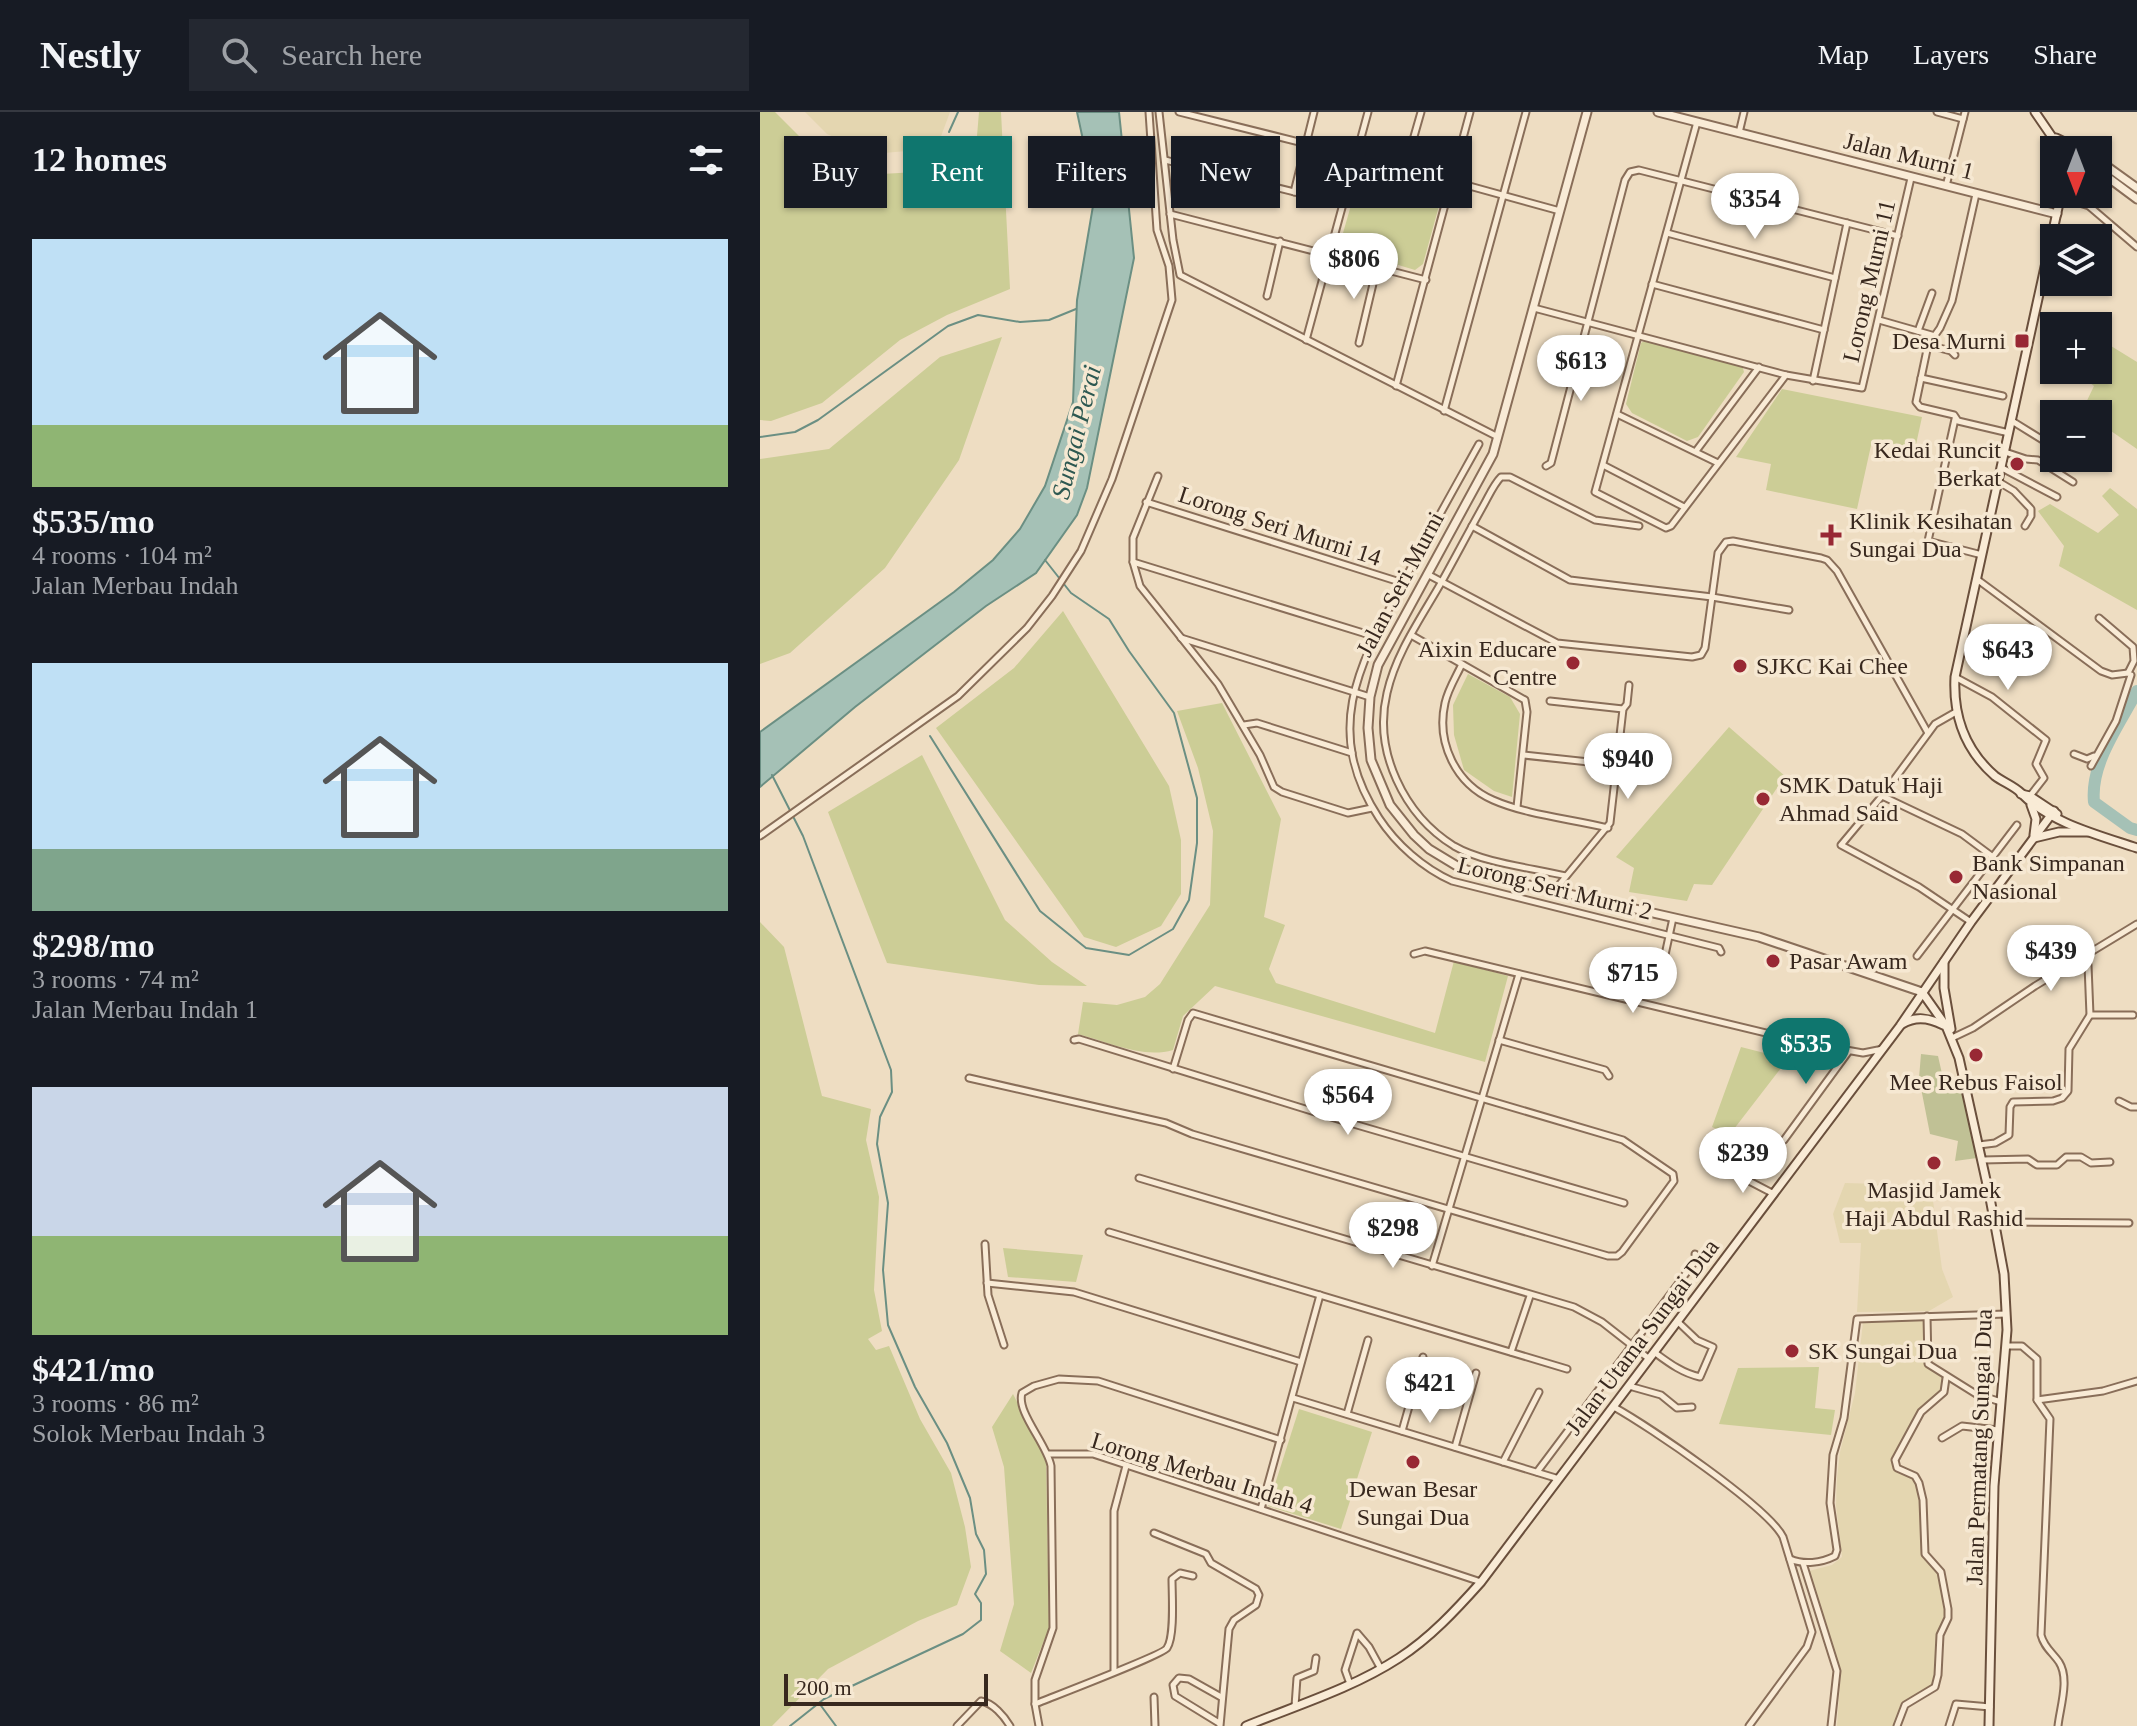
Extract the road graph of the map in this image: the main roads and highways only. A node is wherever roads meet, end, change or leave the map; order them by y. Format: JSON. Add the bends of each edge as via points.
{"nodes":[{"id":1,"x":1587,"y":112,"type":"edge"},
{"id":2,"x":2035,"y":112,"type":"edge"},
{"id":3,"x":1663,"y":113,"type":"edge"},
{"id":4,"x":2053,"y":136,"type":"edge"},
{"id":5,"x":2112,"y":170,"type":"edge"},
{"id":6,"x":2112,"y":180,"type":"edge"},
{"id":7,"x":2137,"y":188,"type":"edge"},
{"id":8,"x":2137,"y":199,"type":"edge"},
{"id":9,"x":2058,"y":208,"type":"edge"},
{"id":10,"x":2057,"y":214,"type":"junction"},
{"id":11,"x":2030,"y":800,"type":"junction"},
{"id":12,"x":2052,"y":814,"type":"junction"},
{"id":13,"x":2090,"y":832,"type":"junction"},
{"id":14,"x":2034,"y":838,"type":"junction"},
{"id":15,"x":2137,"y":848,"type":"edge"},
{"id":16,"x":1944,"y":960,"type":"junction"},
{"id":17,"x":1922,"y":992,"type":"junction"},
{"id":18,"x":1900,"y":1026,"type":"junction"},
{"id":19,"x":1946,"y":1026,"type":"junction"},
{"id":20,"x":1952,"y":1038,"type":"junction"},
{"id":21,"x":1264,"y":1722,"type":"edge"},
{"id":22,"x":1246,"y":1726,"type":"edge"},
{"id":23,"x":1989,"y":1726,"type":"edge"}],
"edges":[{"from":1,"to":17,"type":"main road","name":"Jalan Seri Murni","via":[[1498,437],[1378,665],[1368,728],[1374,768],[1390,805],[1414,835],[1457,866],[1783,944]]},
{"from":2,"to":4,"type":"main road"},
{"from":3,"to":10,"type":"main road","name":"Jalan Murni 1"},
{"from":5,"to":7,"type":"main road"},
{"from":6,"to":8,"type":"main road"},
{"from":9,"to":10,"type":"main road"},
{"from":10,"to":11,"type":"main road","via":[[1955,677],[1956,712],[1965,738],[1999,779]]},
{"from":11,"to":12,"type":"main road"},
{"from":11,"to":14,"type":"main road"},
{"from":12,"to":13,"type":"main road"},
{"from":12,"to":14,"type":"main road","name":"Jalan Utama Sungai Dua"},
{"from":13,"to":14,"type":"main road"},
{"from":13,"to":15,"type":"main road"},
{"from":14,"to":16,"type":"main road","name":"Jalan Utama Sungai Dua"},
{"from":16,"to":17,"type":"main road","name":"Jalan Utama Sungai Dua"},
{"from":16,"to":20,"type":"main road"},
{"from":17,"to":18,"type":"main road","name":"Jalan Utama Sungai Dua"},
{"from":17,"to":19,"type":"main road","name":"Jalan Permatang Sungai Dua"},
{"from":18,"to":19,"type":"main road","via":[[1920,1019]]},
{"from":18,"to":21,"type":"main road","name":"Jalan Utama Sungai Dua","via":[[1481,1582],[1420,1643],[1381,1669]]},
{"from":19,"to":20,"type":"main road","name":"Jalan Permatang Sungai Dua"},
{"from":20,"to":23,"type":"main road","name":"Jalan Permatang Sungai Dua","via":[[2004,1274],[2007,1346],[1994,1486]]},
{"from":21,"to":22,"type":"main road","name":"Jalan Utama Sungai Dua"}]}
